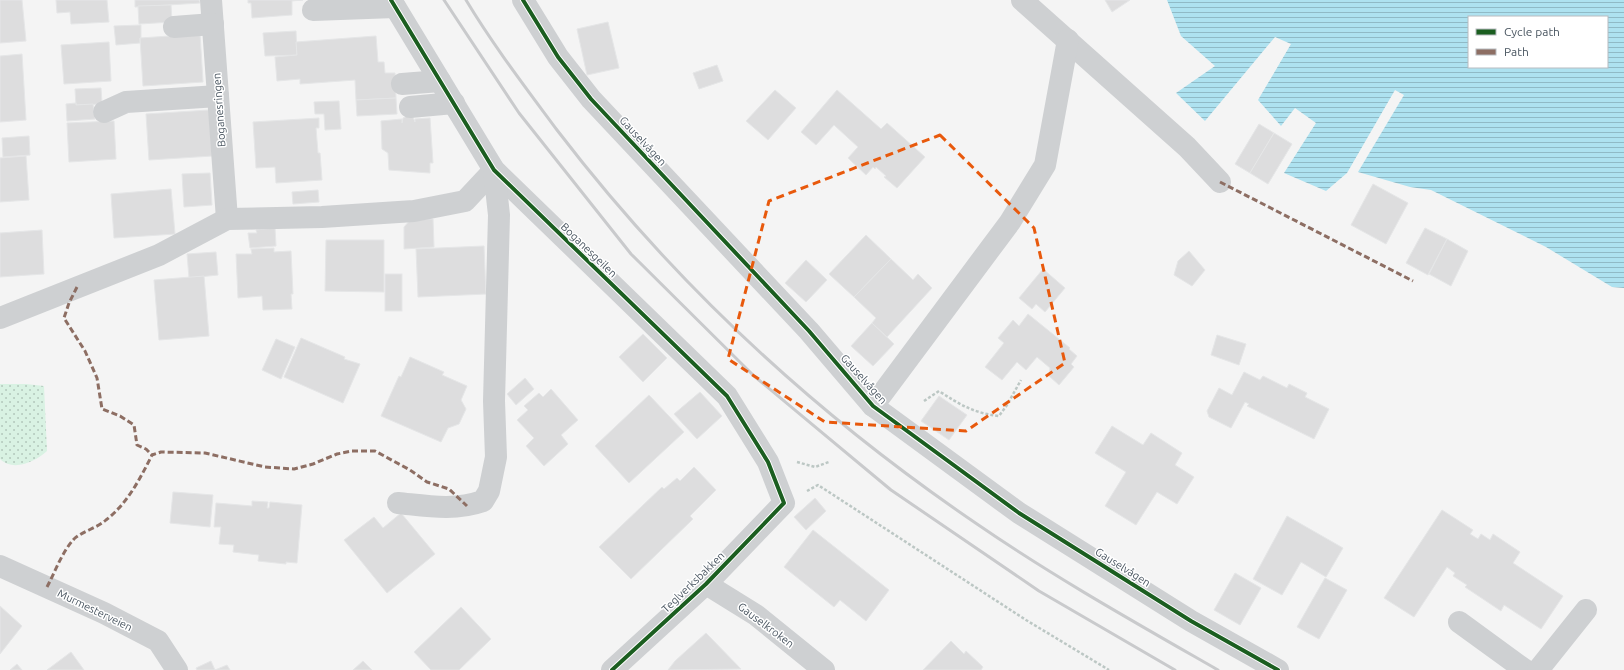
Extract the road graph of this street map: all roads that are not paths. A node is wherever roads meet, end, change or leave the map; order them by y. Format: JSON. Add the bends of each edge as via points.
{"nodes":[{"id":1,"x":523,"y":0,"type":"edge"},
{"id":2,"x":1022,"y":0,"type":"edge"},
{"id":3,"x":393,"y":3,"type":"edge"},
{"id":4,"x":313,"y":10,"type":"dead end"},
{"id":5,"x":206,"y":12,"type":"edge"},
{"id":6,"x":174,"y":27,"type":"dead end"},
{"id":7,"x":1068,"y":40,"type":"junction"},
{"id":8,"x":440,"y":81,"type":"junction"},
{"id":9,"x":402,"y":84,"type":"dead end"},
{"id":10,"x":218,"y":96,"type":"junction"},
{"id":11,"x":454,"y":103,"type":"junction"},
{"id":12,"x":121,"y":105,"type":"dead end"},
{"id":13,"x":410,"y":107,"type":"dead end"},
{"id":14,"x":494,"y":170,"type":"junction"},
{"id":15,"x":1220,"y":182,"type":"dead end"},
{"id":16,"x":227,"y":219,"type":"junction"},
{"id":17,"x":0,"y":318,"type":"edge"},
{"id":18,"x":873,"y":406,"type":"junction"},
{"id":19,"x":398,"y":503,"type":"dead end"},
{"id":20,"x":784,"y":503,"type":"joint"},
{"id":21,"x":0,"y":566,"type":"edge"},
{"id":22,"x":706,"y":584,"type":"junction"},
{"id":23,"x":1586,"y":610,"type":"dead end"},
{"id":24,"x":1459,"y":622,"type":"dead end"},
{"id":25,"x":177,"y":670,"type":"edge"},
{"id":26,"x":612,"y":670,"type":"edge"},
{"id":27,"x":824,"y":670,"type":"edge"},
{"id":28,"x":1278,"y":670,"type":"edge"},
{"id":29,"x":1525,"y":670,"type":"edge"},
{"id":30,"x":1538,"y":670,"type":"edge"}],
"edges":[{"from":1,"to":18,"type":"street","name":"Gauselvågen","via":[[558,57],[591,99],[809,331]]},
{"from":2,"to":7,"type":"street"},
{"from":3,"to":4,"type":"street"},
{"from":3,"to":8,"type":"street","name":"Boganesgeilen"},
{"from":5,"to":6,"type":"street"},
{"from":5,"to":10,"type":"street","name":"Boganesringen"},
{"from":7,"to":15,"type":"street","via":[[1187,147]]},
{"from":7,"to":18,"type":"street","via":[[1045,165],[1010,222]]},
{"from":8,"to":9,"type":"street"},
{"from":8,"to":11,"type":"street","name":"Boganesgeilen"},
{"from":10,"to":12,"type":"street"},
{"from":10,"to":16,"type":"street","name":"Boganesringen"},
{"from":11,"to":13,"type":"street"},
{"from":11,"to":14,"type":"street","name":"Boganesgeilen"},
{"from":14,"to":16,"type":"street","via":[[465,201],[414,211],[322,217]]},
{"from":14,"to":19,"type":"street","via":[[499,215],[494,397],[496,457],[489,491],[483,501],[467,506],[443,507]]},
{"from":14,"to":20,"type":"street","name":"Boganesgeilen","via":[[727,396],[768,462]]},
{"from":16,"to":17,"type":"street","via":[[199,225],[159,255]]},
{"from":18,"to":28,"type":"street","name":"Gauselvågen","via":[[1019,513],[1191,621]]},
{"from":20,"to":22,"type":"street","name":"Teglverksbakken"},
{"from":21,"to":25,"type":"street","name":"Murmesterveien","via":[[104,613],[158,641]]},
{"from":22,"to":26,"type":"street","name":"Teglverksbakken"},
{"from":22,"to":27,"type":"street","name":"Gauselkroken","via":[[756,615]]},
{"from":23,"to":30,"type":"street"},
{"from":24,"to":29,"type":"street"}]}
